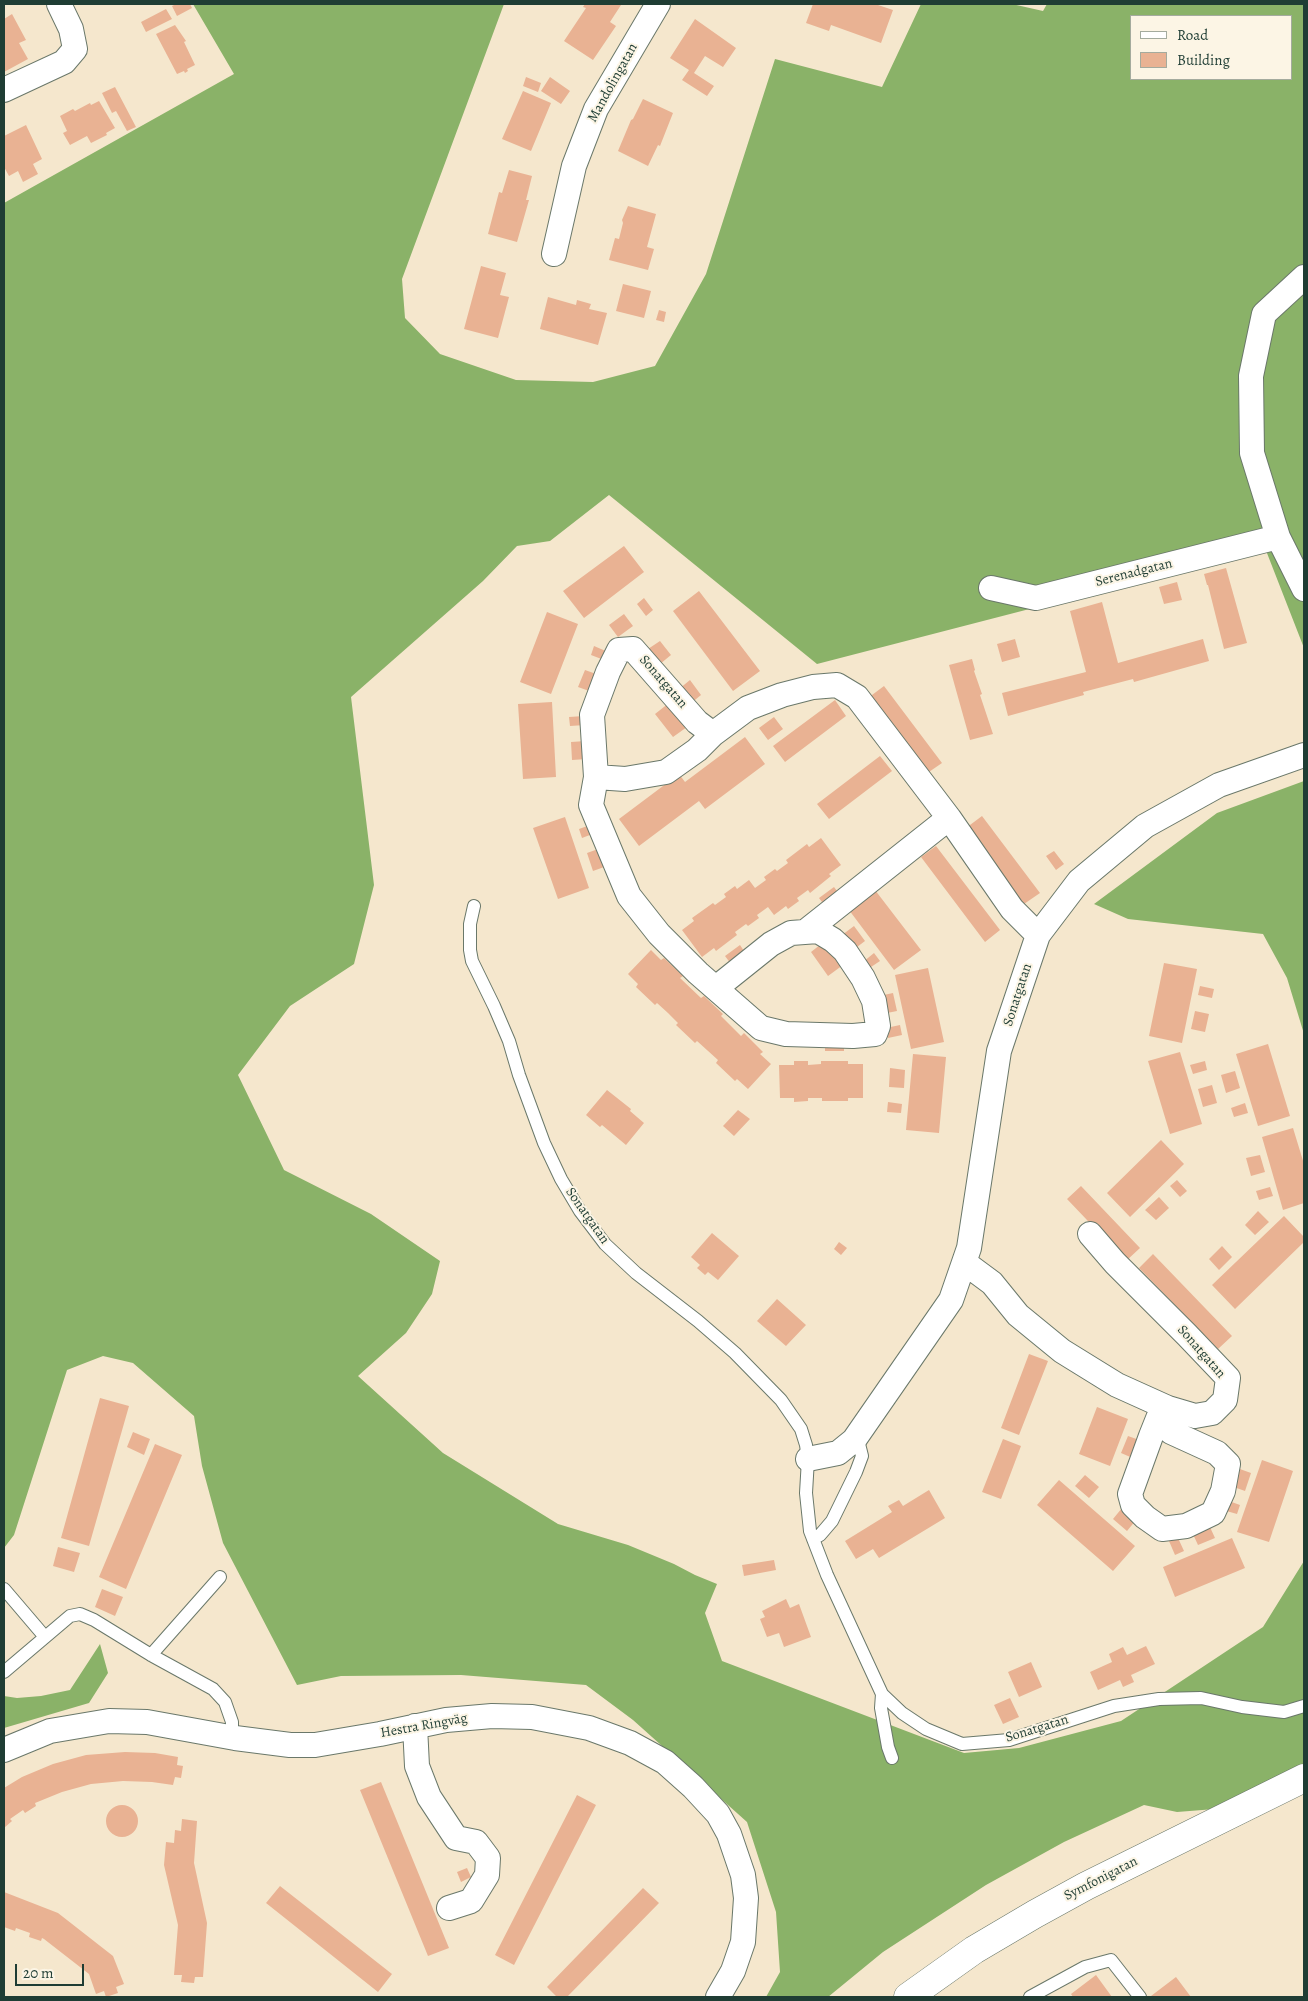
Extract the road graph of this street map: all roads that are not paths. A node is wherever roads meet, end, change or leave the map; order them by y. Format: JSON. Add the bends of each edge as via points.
{"nodes":[{"id":1,"x":59,"y":4,"type":"edge"},
{"id":2,"x":658,"y":4,"type":"edge"},
{"id":3,"x":4,"y":90,"type":"edge"},
{"id":4,"x":554,"y":254,"type":"dead end"},
{"id":5,"x":1304,"y":277,"type":"edge"},
{"id":6,"x":1278,"y":538,"type":"junction"},
{"id":7,"x":991,"y":588,"type":"dead end"},
{"id":8,"x":1304,"y":589,"type":"edge"},
{"id":9,"x":713,"y":734,"type":"junction"},
{"id":10,"x":1304,"y":755,"type":"edge"},
{"id":11,"x":596,"y":778,"type":"junction"},
{"id":12,"x":948,"y":818,"type":"junction"},
{"id":13,"x":474,"y":906,"type":"dead end"},
{"id":14,"x":805,"y":932,"type":"junction"},
{"id":15,"x":1038,"y":935,"type":"junction"},
{"id":16,"x":716,"y":988,"type":"junction"},
{"id":17,"x":1090,"y":1234,"type":"dead end"},
{"id":18,"x":965,"y":1263,"type":"junction"},
{"id":19,"x":1160,"y":1413,"type":"junction"},
{"id":20,"x":857,"y":1436,"type":"junction"},
{"id":21,"x":808,"y":1459,"type":"junction"},
{"id":22,"x":813,"y":1539,"type":"junction"},
{"id":23,"x":220,"y":1576,"type":"dead end"},
{"id":24,"x":4,"y":1589,"type":"edge"},
{"id":25,"x":45,"y":1637,"type":"junction"},
{"id":26,"x":151,"y":1655,"type":"junction"},
{"id":27,"x":4,"y":1672,"type":"edge"},
{"id":28,"x":882,"y":1694,"type":"junction"},
{"id":29,"x":1304,"y":1706,"type":"edge"},
{"id":30,"x":415,"y":1726,"type":"junction"},
{"id":31,"x":232,"y":1737,"type":"junction"},
{"id":32,"x":4,"y":1750,"type":"edge"},
{"id":33,"x":892,"y":1758,"type":"dead end"},
{"id":34,"x":1304,"y":1778,"type":"edge"},
{"id":35,"x":449,"y":1908,"type":"dead end"},
{"id":36,"x":718,"y":1997,"type":"edge"},
{"id":37,"x":908,"y":1997,"type":"edge"},
{"id":38,"x":1030,"y":1997,"type":"edge"},
{"id":39,"x":1140,"y":1997,"type":"edge"}],
"edges":[{"from":1,"to":3,"type":"street","via":[[71,29],[75,49],[64,62]]},
{"from":2,"to":4,"type":"street","name":"Mandolingatan","via":[[596,109],[574,166]]},
{"from":5,"to":6,"type":"street","via":[[1264,314],[1251,376],[1252,453]]},
{"from":6,"to":7,"type":"street","name":"Serenadgatan","via":[[1036,598]]},
{"from":6,"to":8,"type":"street"},
{"from":9,"to":11,"type":"street","via":[[698,750],[666,772],[625,779]]},
{"from":9,"to":11,"type":"street","name":"Sonatgatan","via":[[698,722],[634,649],[619,650],[592,715]]},
{"from":9,"to":12,"type":"street","via":[[748,708],[782,695],[837,685],[857,697]]},
{"from":10,"to":15,"type":"street","name":"Sonatgatan","via":[[1219,785],[1145,826],[1079,881]]},
{"from":11,"to":16,"type":"street","name":"Sonatgatan","via":[[591,805],[629,896],[659,934]]},
{"from":12,"to":14,"type":"street","name":"Sonatgatan"},
{"from":12,"to":15,"type":"street","via":[[1012,909]]},
{"from":13,"to":21,"type":"lane","name":"Sonatgatan","via":[[470,924],[472,961],[508,1041],[544,1143],[580,1211],[606,1244],[636,1273],[735,1353],[781,1400],[801,1429]]},
{"from":14,"to":16,"type":"street","name":"Sonatgatan","via":[[791,933],[771,944]]},
{"from":14,"to":16,"type":"street","name":"Sonatgatan","via":[[818,931],[845,951],[874,1001],[878,1026],[875,1034],[786,1034],[762,1028]]},
{"from":15,"to":18,"type":"street","name":"Sonatgatan","via":[[999,1051]]},
{"from":17,"to":19,"type":"street","name":"Sonatgatan","via":[[1228,1378],[1225,1400],[1212,1413],[1195,1416]]},
{"from":18,"to":19,"type":"street","name":"Sonatgatan","via":[[992,1283],[1018,1315],[1062,1351]]},
{"from":18,"to":20,"type":"street","name":"Sonatgatan","via":[[951,1300]]},
{"from":19,"to":19,"type":"street","via":[[1130,1494],[1133,1505],[1162,1529],[1186,1526],[1213,1513],[1223,1491],[1228,1464],[1217,1453],[1171,1432]]},
{"from":20,"to":21,"type":"street","name":"Sonatgatan","via":[[838,1453]]},
{"from":20,"to":22,"type":"lane","via":[[862,1456],[856,1472],[832,1521]]},
{"from":21,"to":22,"type":"lane","name":"Sonatgatan","via":[[806,1493]]},
{"from":22,"to":28,"type":"lane","name":"Sonatgatan"},
{"from":23,"to":26,"type":"lane"},
{"from":24,"to":25,"type":"lane"},
{"from":25,"to":26,"type":"lane","via":[[70,1616],[80,1614]]},
{"from":25,"to":27,"type":"lane"},
{"from":26,"to":31,"type":"lane","via":[[213,1689],[225,1702],[232,1722]]},
{"from":28,"to":29,"type":"lane","name":"Sonatgatan","via":[[902,1714],[926,1729],[962,1744],[1009,1740],[1114,1706],[1159,1699],[1201,1698],[1284,1712]]},
{"from":28,"to":33,"type":"lane"},
{"from":30,"to":31,"type":"street","name":"Hestra Ringväg","via":[[315,1745],[265,1743]]},
{"from":30,"to":35,"type":"street","via":[[417,1766],[429,1797],[456,1838],[476,1842],[488,1858],[487,1876],[471,1901]]},
{"from":30,"to":36,"type":"street","name":"Hestra Ringväg","via":[[492,1716],[532,1717],[579,1726],[630,1744],[665,1762],[693,1787],[718,1814],[729,1834],[743,1875],[746,1898],[742,1942],[733,1971]]},
{"from":31,"to":32,"type":"street","name":"Hestra Ringväg","via":[[147,1722],[109,1721],[50,1731]]},
{"from":34,"to":37,"type":"street","name":"Symfonigatan","via":[[1035,1914],[974,1950]]},
{"from":38,"to":39,"type":"lane","via":[[1085,1967],[1111,1960]]}]}
